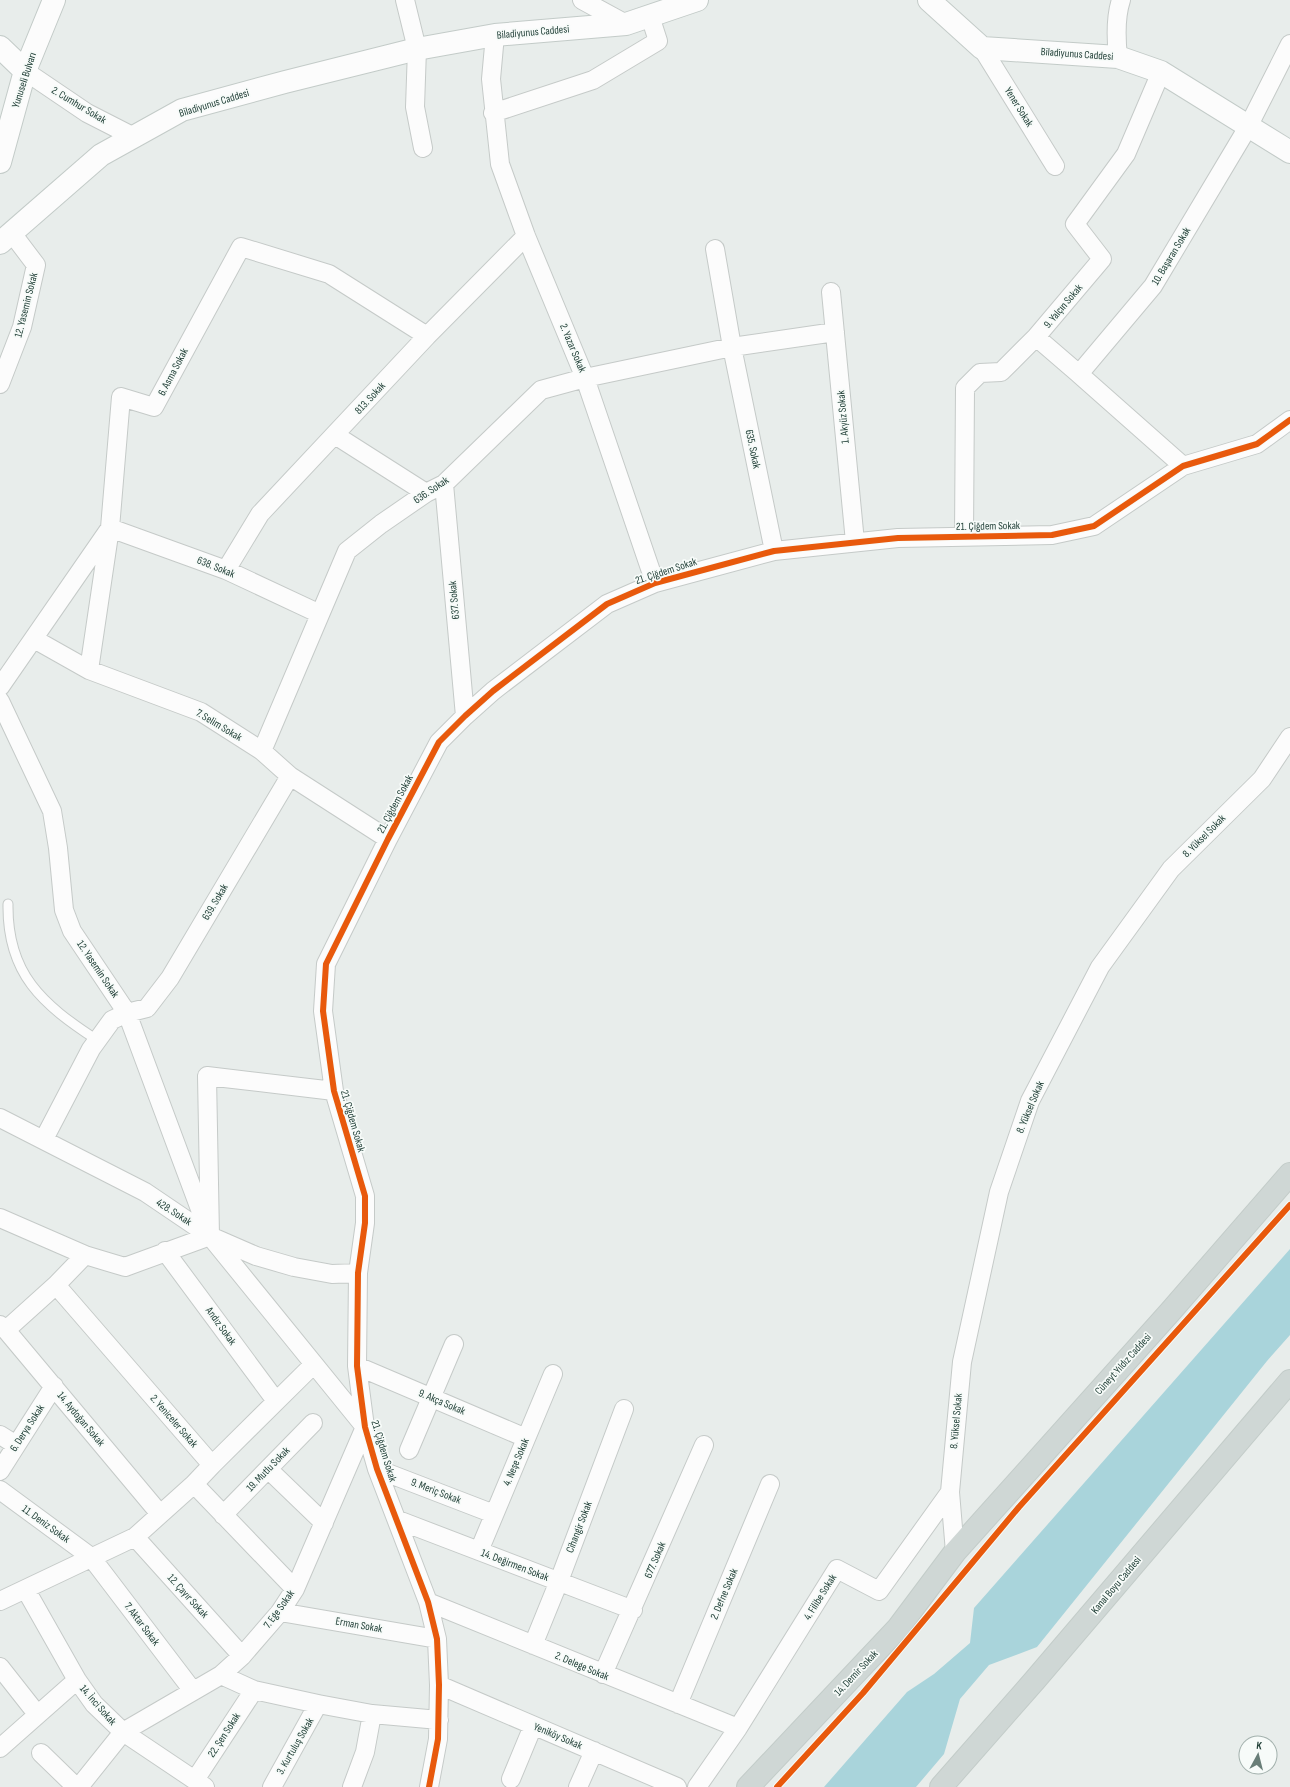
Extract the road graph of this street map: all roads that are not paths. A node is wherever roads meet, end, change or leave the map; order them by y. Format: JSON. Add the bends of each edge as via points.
{"nodes":[{"id":1,"x":54,"y":0,"type":"edge"},
{"id":2,"x":405,"y":0,"type":"edge"},
{"id":3,"x":582,"y":0,"type":"edge"},
{"id":4,"x":697,"y":0,"type":"edge"},
{"id":5,"x":929,"y":0,"type":"edge"},
{"id":6,"x":1121,"y":0,"type":"edge"},
{"id":7,"x":650,"y":16,"type":"junction"},
{"id":8,"x":626,"y":24,"type":"junction"},
{"id":9,"x":495,"y":35,"type":"junction"},
{"id":10,"x":1290,"y":44,"type":"edge"},
{"id":11,"x":0,"y":47,"type":"edge"},
{"id":12,"x":982,"y":48,"type":"junction"},
{"id":13,"x":417,"y":49,"type":"junction"},
{"id":14,"x":1118,"y":57,"type":"junction"},
{"id":15,"x":25,"y":72,"type":"junction"},
{"id":16,"x":1162,"y":72,"type":"junction"},
{"id":17,"x":493,"y":113,"type":"junction"},
{"id":18,"x":1248,"y":127,"type":"junction"},
{"id":19,"x":134,"y":137,"type":"junction"},
{"id":20,"x":423,"y":148,"type":"dead end"},
{"id":21,"x":1290,"y":152,"type":"edge"},
{"id":22,"x":0,"y":162,"type":"edge"},
{"id":23,"x":1055,"y":166,"type":"dead end"},
{"id":24,"x":526,"y":236,"type":"junction"},
{"id":25,"x":6,"y":237,"type":"edge"},
{"id":26,"x":715,"y":249,"type":"dead end"},
{"id":27,"x":831,"y":292,"type":"dead end"},
{"id":28,"x":835,"y":332,"type":"junction"},
{"id":29,"x":427,"y":336,"type":"junction"},
{"id":30,"x":1036,"y":337,"type":"junction"},
{"id":31,"x":732,"y":348,"type":"junction"},
{"id":32,"x":1079,"y":374,"type":"junction"},
{"id":33,"x":586,"y":378,"type":"junction"},
{"id":34,"x":0,"y":384,"type":"edge"},
{"id":35,"x":1290,"y":420,"type":"edge"},
{"id":36,"x":335,"y":435,"type":"junction"},
{"id":37,"x":1183,"y":466,"type":"junction"},
{"id":38,"x":444,"y":484,"type":"junction"},
{"id":39,"x":426,"y":493,"type":"junction"},
{"id":40,"x":110,"y":528,"type":"junction"},
{"id":41,"x":964,"y":537,"type":"junction"},
{"id":42,"x":855,"y":542,"type":"junction"},
{"id":43,"x":774,"y":551,"type":"junction"},
{"id":44,"x":226,"y":570,"type":"junction"},
{"id":45,"x":655,"y":583,"type":"junction"},
{"id":46,"x":320,"y":614,"type":"junction"},
{"id":47,"x":34,"y":639,"type":"junction"},
{"id":48,"x":89,"y":670,"type":"junction"},
{"id":49,"x":0,"y":687,"type":"edge"},
{"id":50,"x":0,"y":701,"type":"edge"},
{"id":51,"x":465,"y":716,"type":"junction"},
{"id":52,"x":1290,"y":737,"type":"edge"},
{"id":53,"x":262,"y":751,"type":"junction"},
{"id":54,"x":290,"y":776,"type":"junction"},
{"id":55,"x":388,"y":839,"type":"junction"},
{"id":56,"x":8,"y":904,"type":"dead end"},
{"id":57,"x":127,"y":1013,"type":"junction"},
{"id":58,"x":97,"y":1040,"type":"junction"},
{"id":59,"x":334,"y":1091,"type":"junction"},
{"id":60,"x":0,"y":1118,"type":"edge"},
{"id":61,"x":44,"y":1139,"type":"junction"},
{"id":62,"x":1290,"y":1174,"type":"edge"},
{"id":63,"x":0,"y":1218,"type":"edge"},
{"id":64,"x":210,"y":1236,"type":"junction"},
{"id":65,"x":165,"y":1251,"type":"junction"},
{"id":66,"x":84,"y":1256,"type":"junction"},
{"id":67,"x":358,"y":1273,"type":"junction"},
{"id":68,"x":56,"y":1285,"type":"junction"},
{"id":69,"x":3,"y":1327,"type":"edge"},
{"id":70,"x":454,"y":1344,"type":"dead end"},
{"id":71,"x":314,"y":1364,"type":"junction"},
{"id":72,"x":357,"y":1366,"type":"junction"},
{"id":73,"x":553,"y":1374,"type":"dead end"},
{"id":74,"x":1290,"y":1381,"type":"edge"},
{"id":75,"x":54,"y":1386,"type":"junction"},
{"id":76,"x":431,"y":1398,"type":"junction"},
{"id":77,"x":276,"y":1401,"type":"junction"},
{"id":78,"x":624,"y":1409,"type":"dead end"},
{"id":79,"x":313,"y":1423,"type":"dead end"},
{"id":80,"x":365,"y":1427,"type":"junction"},
{"id":81,"x":0,"y":1435,"type":"edge"},
{"id":82,"x":526,"y":1438,"type":"junction"},
{"id":83,"x":16,"y":1445,"type":"junction"},
{"id":84,"x":704,"y":1445,"type":"dead end"},
{"id":85,"x":410,"y":1450,"type":"dead end"},
{"id":86,"x":212,"y":1465,"type":"junction"},
{"id":87,"x":268,"y":1469,"type":"junction"},
{"id":88,"x":377,"y":1469,"type":"junction"},
{"id":89,"x":0,"y":1471,"type":"edge"},
{"id":90,"x":194,"y":1484,"type":"junction"},
{"id":91,"x":770,"y":1484,"type":"dead end"},
{"id":92,"x":0,"y":1490,"type":"edge"},
{"id":93,"x":950,"y":1492,"type":"junction"},
{"id":94,"x":160,"y":1514,"type":"junction"},
{"id":95,"x":494,"y":1514,"type":"junction"},
{"id":96,"x":223,"y":1515,"type":"junction"},
{"id":97,"x":398,"y":1520,"type":"junction"},
{"id":98,"x":324,"y":1523,"type":"junction"},
{"id":99,"x":134,"y":1537,"type":"junction"},
{"id":100,"x":479,"y":1551,"type":"junction"},
{"id":101,"x":955,"y":1552,"type":"junction"},
{"id":102,"x":91,"y":1557,"type":"junction"},
{"id":103,"x":559,"y":1581,"type":"junction"},
{"id":104,"x":295,"y":1589,"type":"junction"},
{"id":105,"x":10,"y":1593,"type":"edge"},
{"id":106,"x":428,"y":1602,"type":"junction"},
{"id":107,"x":633,"y":1610,"type":"junction"},
{"id":108,"x":280,"y":1612,"type":"junction"},
{"id":109,"x":437,"y":1639,"type":"junction"},
{"id":110,"x":532,"y":1645,"type":"junction"},
{"id":111,"x":242,"y":1656,"type":"junction"},
{"id":112,"x":0,"y":1668,"type":"edge"},
{"id":113,"x":603,"y":1674,"type":"junction"},
{"id":114,"x":221,"y":1675,"type":"junction"},
{"id":115,"x":77,"y":1680,"type":"junction"},
{"id":116,"x":440,"y":1686,"type":"junction"},
{"id":117,"x":254,"y":1690,"type":"junction"},
{"id":118,"x":193,"y":1691,"type":"junction"},
{"id":119,"x":318,"y":1704,"type":"junction"},
{"id":120,"x":678,"y":1704,"type":"junction"},
{"id":121,"x":37,"y":1714,"type":"junction"},
{"id":122,"x":372,"y":1714,"type":"junction"},
{"id":123,"x":439,"y":1720,"type":"junction"},
{"id":124,"x":533,"y":1726,"type":"junction"},
{"id":125,"x":738,"y":1728,"type":"junction"},
{"id":126,"x":123,"y":1732,"type":"junction"},
{"id":127,"x":0,"y":1748,"type":"edge"},
{"id":128,"x":594,"y":1751,"type":"junction"},
{"id":129,"x":41,"y":1753,"type":"dead end"},
{"id":130,"x":511,"y":1779,"type":"dead end"},
{"id":131,"x":200,"y":1783,"type":"edge"},
{"id":132,"x":431,"y":1786,"type":"edge"},
{"id":133,"x":77,"y":1787,"type":"edge"},
{"id":134,"x":272,"y":1787,"type":"edge"},
{"id":135,"x":352,"y":1787,"type":"edge"},
{"id":136,"x":578,"y":1787,"type":"edge"},
{"id":137,"x":677,"y":1787,"type":"edge"},
{"id":138,"x":697,"y":1787,"type":"edge"},
{"id":139,"x":748,"y":1787,"type":"edge"},
{"id":140,"x":941,"y":1787,"type":"edge"}],
"edges":[{"from":1,"to":15,"type":"street","name":"Yunuseli Bulvarı"},
{"from":2,"to":13,"type":"street"},
{"from":3,"to":8,"type":"street"},
{"from":4,"to":7,"type":"street","name":"Biladiyunus Caddesi"},
{"from":5,"to":12,"type":"street"},
{"from":6,"to":14,"type":"street","via":[[1116,37]]},
{"from":7,"to":8,"type":"street","name":"Biladiyunus Caddesi"},
{"from":7,"to":17,"type":"street","via":[[658,41],[593,80]]},
{"from":8,"to":9,"type":"street","name":"Biladiyunus Caddesi"},
{"from":9,"to":13,"type":"street","name":"Biladiyunus Caddesi"},
{"from":9,"to":17,"type":"street","name":"2. Yazar Sokak","via":[[490,79]]},
{"from":10,"to":18,"type":"street","name":"10. Başaran Sokak"},
{"from":11,"to":15,"type":"street"},
{"from":12,"to":14,"type":"street","name":"Biladiyunus Caddesi"},
{"from":12,"to":23,"type":"street","name":"Yener Sokak"},
{"from":13,"to":19,"type":"street","name":"Biladiyunus Caddesi","via":[[182,110]]},
{"from":13,"to":20,"type":"street","via":[[415,107]]},
{"from":14,"to":16,"type":"street","name":"Biladiyunus Caddesi"},
{"from":15,"to":19,"type":"street","name":"2. Cumhur Sokak","via":[[87,113]]},
{"from":15,"to":22,"type":"street","name":"Yunuseli Bulvarı"},
{"from":16,"to":18,"type":"street","name":"Biladiyunus Caddesi"},
{"from":16,"to":30,"type":"street","name":"9. Yalçın Sokak","via":[[1126,154],[1075,224],[1102,259]]},
{"from":17,"to":24,"type":"street","name":"2. Yazar Sokak","via":[[500,164]]},
{"from":18,"to":21,"type":"street","name":"Biladiyunus Caddesi"},
{"from":18,"to":32,"type":"street","name":"10. Başaran Sokak","via":[[1153,286]]},
{"from":19,"to":25,"type":"street","name":"Biladiyunus Caddesi","via":[[101,155]]},
{"from":24,"to":29,"type":"street","name":"813. Sokak"},
{"from":24,"to":33,"type":"street","name":"2. Yazar Sokak"},
{"from":25,"to":34,"type":"street","name":"12. Yasemin Sokak","via":[[36,265],[22,327]]},
{"from":26,"to":31,"type":"street","name":"635. Sokak"},
{"from":27,"to":28,"type":"street","name":"1. Akyüz Sokak"},
{"from":28,"to":31,"type":"street"},
{"from":28,"to":42,"type":"street","name":"1. Akyüz Sokak"},
{"from":29,"to":36,"type":"street","name":"813. Sokak"},
{"from":29,"to":40,"type":"street","name":"6. Asma Sokak","via":[[329,274],[241,247],[154,407],[121,397]]},
{"from":30,"to":32,"type":"street"},
{"from":30,"to":41,"type":"street","name":"9. Yalçın Sokak","via":[[1000,372],[980,373],[966,388]]},
{"from":31,"to":33,"type":"street","name":"636. Sokak"},
{"from":31,"to":43,"type":"street","name":"635. Sokak"},
{"from":32,"to":37,"type":"street"},
{"from":33,"to":38,"type":"street","name":"636. Sokak","via":[[541,390]]},
{"from":33,"to":45,"type":"street","name":"2. Yazar Sokak"},
{"from":35,"to":37,"type":"street","name":"21. Çiğdem Sokak","via":[[1256,444]]},
{"from":36,"to":39,"type":"street"},
{"from":36,"to":44,"type":"street","name":"813. Sokak","via":[[260,514]]},
{"from":37,"to":41,"type":"street","name":"21. Çiğdem Sokak","via":[[1094,526],[1052,535]]},
{"from":38,"to":39,"type":"street","name":"636. Sokak"},
{"from":38,"to":51,"type":"street","name":"637. Sokak"},
{"from":39,"to":46,"type":"street","name":"636. Sokak","via":[[347,551]]},
{"from":40,"to":44,"type":"street","name":"638. Sokak"},
{"from":40,"to":47,"type":"street"},
{"from":40,"to":48,"type":"street","name":"6. Asma Sokak"},
{"from":41,"to":42,"type":"street","name":"21. Çiğdem Sokak","via":[[898,538]]},
{"from":42,"to":43,"type":"street","name":"21. Çiğdem Sokak"},
{"from":43,"to":45,"type":"street","name":"21. Çiğdem Sokak"},
{"from":44,"to":46,"type":"street","name":"638. Sokak"},
{"from":45,"to":51,"type":"street","name":"21. Çiğdem Sokak","via":[[607,604],[493,691]]},
{"from":46,"to":53,"type":"street","name":"636. Sokak"},
{"from":47,"to":48,"type":"street","name":"7. Selim Sokak"},
{"from":47,"to":49,"type":"street"},
{"from":48,"to":53,"type":"street","name":"7. Selim Sokak","via":[[201,712]]},
{"from":50,"to":57,"type":"street","name":"12. Yasemin Sokak","via":[[52,811],[64,910],[72,931]]},
{"from":51,"to":55,"type":"street","name":"21. Çiğdem Sokak","via":[[439,742]]},
{"from":52,"to":93,"type":"street","name":"8. Yüksel Sokak","via":[[1262,779],[1171,869],[1104,961],[1030,1101],[999,1192],[962,1362]]},
{"from":53,"to":54,"type":"street","name":"7. Selim Sokak"},
{"from":54,"to":55,"type":"street","name":"7. Selim Sokak"},
{"from":54,"to":57,"type":"street","name":"639. Sokak","via":[[170,978],[147,1008]]},
{"from":55,"to":59,"type":"street","name":"21. Çiğdem Sokak","via":[[326,964],[322,1011]]},
{"from":56,"to":58,"type":"lane","via":[[11,942],[23,975],[40,996],[78,1028]]},
{"from":57,"to":58,"type":"street","name":"639. Sokak","via":[[112,1020]]},
{"from":57,"to":64,"type":"street","name":"12. Yasemin Sokak"},
{"from":58,"to":61,"type":"street","name":"639. Sokak"},
{"from":59,"to":64,"type":"street","via":[[206,1076]]},
{"from":59,"to":67,"type":"street","name":"21. Çiğdem Sokak","via":[[365,1196],[365,1223]]},
{"from":60,"to":61,"type":"street","name":"428. Sokak"},
{"from":61,"to":64,"type":"street","name":"428. Sokak","via":[[145,1192]]},
{"from":62,"to":101,"type":"main road","name":"Cüneyt Yıldız Caddesi"},
{"from":63,"to":66,"type":"street"},
{"from":64,"to":65,"type":"street"},
{"from":64,"to":67,"type":"street","name":"428. Sokak","via":[[256,1256],[294,1267],[332,1274]]},
{"from":64,"to":71,"type":"street"},
{"from":65,"to":66,"type":"street","via":[[125,1267]]},
{"from":65,"to":77,"type":"street","name":"Andız Sokak"},
{"from":66,"to":68,"type":"street"},
{"from":67,"to":72,"type":"street","name":"21. Çiğdem Sokak"},
{"from":68,"to":69,"type":"street"},
{"from":68,"to":86,"type":"street","name":"2. Yeniceler Sokak"},
{"from":69,"to":75,"type":"street","name":"14. Aydoğan Sokak"},
{"from":70,"to":76,"type":"street"},
{"from":71,"to":77,"type":"street"},
{"from":71,"to":80,"type":"street"},
{"from":72,"to":76,"type":"street","name":"9. Akça Sokak"},
{"from":72,"to":80,"type":"street","name":"21. Çiğdem Sokak"},
{"from":73,"to":82,"type":"street","name":"4. Neşe Sokak"},
{"from":74,"to":140,"type":"main road","name":"Kanal Boyu Caddesi","via":[[1036,1680]]},
{"from":75,"to":83,"type":"street","name":"6. Derya Sokak"},
{"from":75,"to":94,"type":"street","name":"14. Aydoğan Sokak"},
{"from":76,"to":82,"type":"street","name":"9. Akça Sokak"},
{"from":76,"to":85,"type":"street"},
{"from":77,"to":86,"type":"street"},
{"from":78,"to":103,"type":"street","name":"Cihangir Sokak"},
{"from":79,"to":87,"type":"street","name":"19. Mutlu Sokak"},
{"from":80,"to":88,"type":"street","name":"21. Çiğdem Sokak"},
{"from":80,"to":98,"type":"street","name":"7. Ege Sokak"},
{"from":81,"to":83,"type":"street"},
{"from":82,"to":95,"type":"street","name":"4. Neşe Sokak"},
{"from":83,"to":89,"type":"street","name":"6. Derya Sokak"},
{"from":84,"to":107,"type":"street","name":"677. Sokak"},
{"from":86,"to":90,"type":"street"},
{"from":87,"to":96,"type":"street","name":"19. Mutlu Sokak"},
{"from":87,"to":98,"type":"street"},
{"from":88,"to":95,"type":"street","name":"9. Meriç Sokak"},
{"from":88,"to":97,"type":"street","name":"21. Çiğdem Sokak"},
{"from":90,"to":94,"type":"street"},
{"from":90,"to":96,"type":"street"},
{"from":91,"to":120,"type":"street","name":"2. Defne Sokak"},
{"from":92,"to":102,"type":"street","name":"11. Deniz Sokak"},
{"from":93,"to":101,"type":"street","name":"8. Yüksel Sokak"},
{"from":93,"to":125,"type":"street","name":"4. Filibe Sokak","via":[[879,1591],[837,1569]]},
{"from":94,"to":99,"type":"street"},
{"from":95,"to":100,"type":"street","name":"4. Neşe Sokak"},
{"from":96,"to":104,"type":"street"},
{"from":97,"to":100,"type":"street","name":"14. Değirmen Sokak"},
{"from":97,"to":106,"type":"street","name":"21. Çiğdem Sokak"},
{"from":98,"to":104,"type":"street","name":"7. Ege Sokak"},
{"from":99,"to":102,"type":"street"},
{"from":99,"to":111,"type":"street","name":"12. Çayır Sokak"},
{"from":100,"to":103,"type":"street","name":"14. Değirmen Sokak"},
{"from":101,"to":139,"type":"main road","name":"14. Demir Sokak","via":[[898,1628]]},
{"from":102,"to":105,"type":"street"},
{"from":102,"to":118,"type":"street","name":"7. Aktar Sokak"},
{"from":103,"to":107,"type":"street","name":"14. Değirmen Sokak"},
{"from":103,"to":110,"type":"street","name":"Cihangir Sokak"},
{"from":104,"to":108,"type":"street","name":"7. Ege Sokak"},
{"from":105,"to":115,"type":"street","name":"14. İnci Sokak"},
{"from":106,"to":109,"type":"street","name":"21. Çiğdem Sokak"},
{"from":106,"to":110,"type":"street","name":"2. Delege Sokak"},
{"from":107,"to":113,"type":"street","name":"677. Sokak"},
{"from":108,"to":109,"type":"street","name":"Erman Sokak"},
{"from":108,"to":111,"type":"street","name":"7. Ege Sokak"},
{"from":109,"to":116,"type":"street","name":"21. Çiğdem Sokak"},
{"from":110,"to":113,"type":"street","name":"2. Delege Sokak"},
{"from":111,"to":114,"type":"street","name":"7. Ege Sokak"},
{"from":112,"to":121,"type":"street"},
{"from":113,"to":120,"type":"street","name":"2. Delege Sokak"},
{"from":114,"to":117,"type":"street"},
{"from":114,"to":118,"type":"street","name":"7. Ege Sokak"},
{"from":115,"to":121,"type":"street"},
{"from":115,"to":126,"type":"street","name":"14. İnci Sokak","via":[[94,1704]]},
{"from":116,"to":123,"type":"street","name":"21. Çiğdem Sokak"},
{"from":116,"to":124,"type":"street","name":"Yeniköy Sokak"},
{"from":117,"to":119,"type":"street"},
{"from":117,"to":131,"type":"street","name":"22. Şen Sokak"},
{"from":118,"to":126,"type":"street","name":"7. Ege Sokak"},
{"from":119,"to":122,"type":"street"},
{"from":119,"to":134,"type":"street","name":"3. Kurtuluş Sokak"},
{"from":120,"to":125,"type":"street","name":"2. Delege Sokak"},
{"from":121,"to":127,"type":"street"},
{"from":122,"to":123,"type":"street"},
{"from":122,"to":135,"type":"street","via":[[366,1752]]},
{"from":123,"to":132,"type":"street","name":"21. Çiğdem Sokak"},
{"from":124,"to":128,"type":"street","name":"Yeniköy Sokak"},
{"from":124,"to":130,"type":"street"},
{"from":125,"to":138,"type":"street"},
{"from":126,"to":131,"type":"street","name":"14. İnci Sokak"},
{"from":126,"to":133,"type":"street"},
{"from":128,"to":136,"type":"street"},
{"from":128,"to":137,"type":"street","name":"Yeniköy Sokak"},
{"from":129,"to":133,"type":"street"}]}
